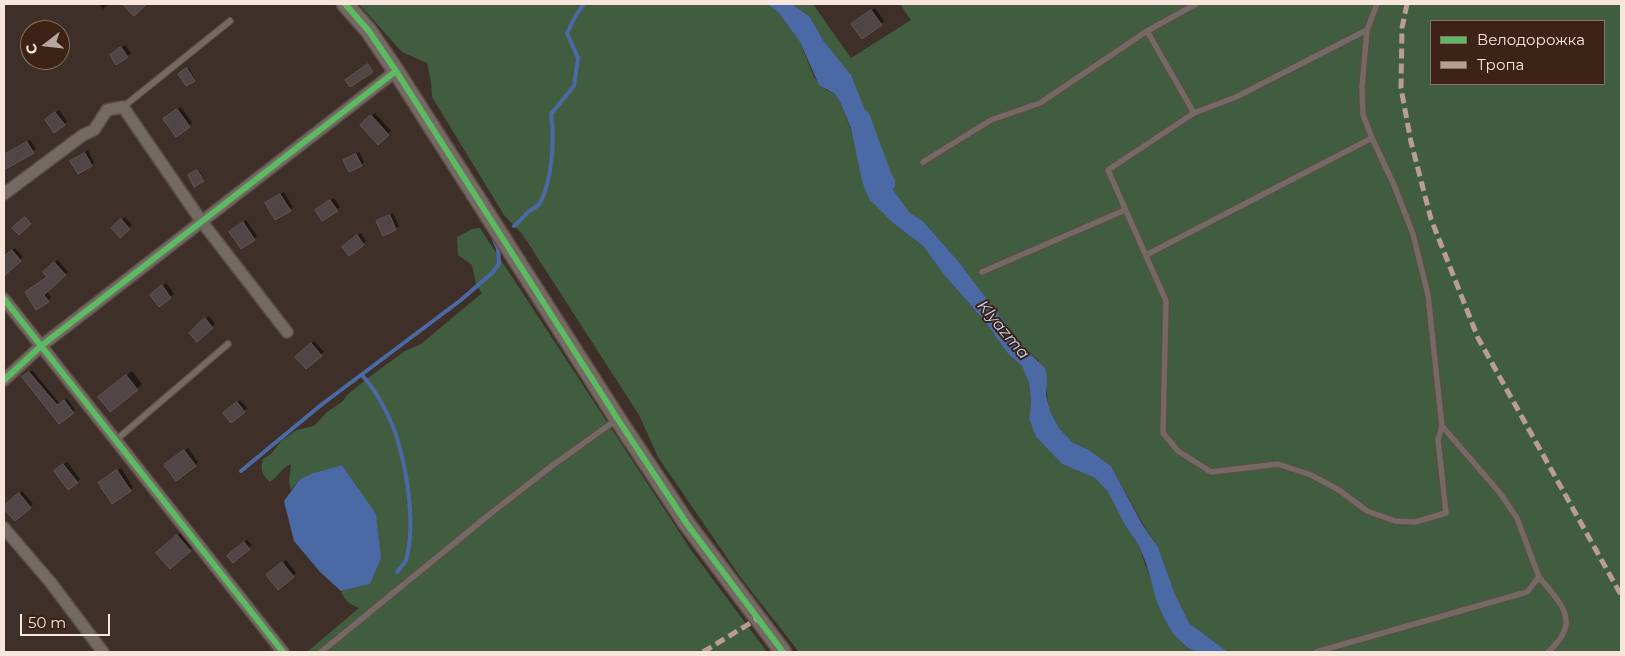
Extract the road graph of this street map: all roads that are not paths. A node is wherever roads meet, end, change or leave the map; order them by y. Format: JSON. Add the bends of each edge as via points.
{"nodes":[{"id":1,"x":345,"y":4,"type":"edge"},
{"id":2,"x":1196,"y":4,"type":"edge"},
{"id":3,"x":1377,"y":4,"type":"edge"},
{"id":4,"x":230,"y":21,"type":"dead end"},
{"id":5,"x":1367,"y":30,"type":"junction"},
{"id":6,"x":1147,"y":31,"type":"junction"},
{"id":7,"x":396,"y":71,"type":"junction"},
{"id":8,"x":123,"y":107,"type":"junction"},
{"id":9,"x":1194,"y":113,"type":"junction"},
{"id":10,"x":1372,"y":138,"type":"junction"},
{"id":11,"x":923,"y":162,"type":"dead end"},
{"id":12,"x":4,"y":194,"type":"edge"},
{"id":13,"x":1126,"y":210,"type":"junction"},
{"id":14,"x":202,"y":222,"type":"junction"},
{"id":15,"x":1146,"y":256,"type":"junction"},
{"id":16,"x":982,"y":272,"type":"dead end"},
{"id":17,"x":4,"y":299,"type":"edge"},
{"id":18,"x":287,"y":332,"type":"dead end"},
{"id":19,"x":228,"y":344,"type":"dead end"},
{"id":20,"x":41,"y":346,"type":"junction"},
{"id":21,"x":4,"y":380,"type":"edge"},
{"id":22,"x":617,"y":418,"type":"junction"},
{"id":23,"x":1442,"y":426,"type":"junction"},
{"id":24,"x":116,"y":440,"type":"junction"},
{"id":25,"x":4,"y":528,"type":"edge"},
{"id":26,"x":1539,"y":577,"type":"junction"},
{"id":27,"x":103,"y":652,"type":"edge"},
{"id":28,"x":283,"y":652,"type":"edge"},
{"id":29,"x":321,"y":652,"type":"edge"},
{"id":30,"x":783,"y":652,"type":"edge"},
{"id":31,"x":1316,"y":652,"type":"edge"},
{"id":32,"x":1548,"y":652,"type":"edge"}],
"edges":[{"from":1,"to":7,"type":"street","via":[[368,30]]},
{"from":2,"to":6,"type":"lane"},
{"from":3,"to":5,"type":"lane"},
{"from":4,"to":8,"type":"lane"},
{"from":5,"to":9,"type":"lane","via":[[1236,97]]},
{"from":5,"to":10,"type":"lane","via":[[1363,115]]},
{"from":6,"to":9,"type":"lane"},
{"from":6,"to":11,"type":"lane","via":[[1040,103],[991,120]]},
{"from":7,"to":14,"type":"street"},
{"from":7,"to":22,"type":"street"},
{"from":8,"to":12,"type":"street","via":[[108,110],[94,130]]},
{"from":8,"to":14,"type":"street"},
{"from":9,"to":13,"type":"lane","via":[[1108,170]]},
{"from":10,"to":15,"type":"lane"},
{"from":10,"to":23,"type":"lane","via":[[1413,234],[1428,295]]},
{"from":13,"to":15,"type":"lane"},
{"from":13,"to":16,"type":"lane"},
{"from":14,"to":18,"type":"street"},
{"from":14,"to":20,"type":"street"},
{"from":15,"to":23,"type":"lane","via":[[1166,301],[1163,433],[1178,451],[1211,472],[1278,464],[1311,475],[1340,490],[1367,511],[1395,521],[1415,522],[1446,513],[1438,440]]},
{"from":17,"to":20,"type":"street"},
{"from":19,"to":24,"type":"lane"},
{"from":20,"to":21,"type":"street"},
{"from":20,"to":24,"type":"street"},
{"from":22,"to":29,"type":"lane","via":[[490,514]]},
{"from":22,"to":30,"type":"street","via":[[687,524]]},
{"from":23,"to":26,"type":"lane","via":[[1500,493],[1517,518]]},
{"from":24,"to":28,"type":"street"},
{"from":25,"to":27,"type":"street","via":[[52,583]]},
{"from":26,"to":31,"type":"lane","via":[[1527,592]]},
{"from":26,"to":32,"type":"lane","via":[[1565,611],[1566,629]]}]}
